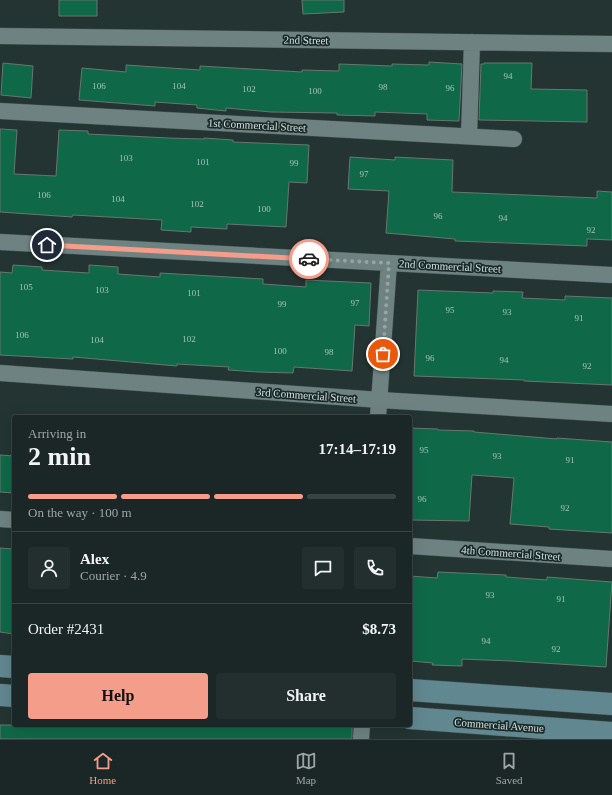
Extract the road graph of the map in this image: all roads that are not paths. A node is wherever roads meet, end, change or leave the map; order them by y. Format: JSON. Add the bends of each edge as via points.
{"nodes":[{"id":1,"x":0,"y":36,"type":"edge"},
{"id":2,"x":472,"y":42,"type":"junction"},
{"id":3,"x":612,"y":44,"type":"edge"},
{"id":4,"x":0,"y":111,"type":"edge"},
{"id":5,"x":469,"y":136,"type":"junction"},
{"id":6,"x":514,"y":139,"type":"dead end"},
{"id":7,"x":0,"y":242,"type":"edge"},
{"id":8,"x":389,"y":263,"type":"junction"},
{"id":9,"x":612,"y":275,"type":"edge"},
{"id":10,"x":0,"y":373,"type":"edge"},
{"id":11,"x":380,"y":400,"type":"junction"},
{"id":12,"x":612,"y":414,"type":"edge"},
{"id":13,"x":378,"y":415,"type":"edge"},
{"id":14,"x":0,"y":519,"type":"edge"},
{"id":15,"x":12,"y":520,"type":"edge"},
{"id":16,"x":412,"y":546,"type":"edge"},
{"id":17,"x":612,"y":559,"type":"edge"},
{"id":18,"x":0,"y":666,"type":"edge"},
{"id":19,"x":12,"y":667,"type":"edge"},
{"id":20,"x":412,"y":690,"type":"edge"},
{"id":21,"x":0,"y":695,"type":"edge"},
{"id":22,"x":12,"y":696,"type":"edge"},
{"id":23,"x":612,"y":704,"type":"edge"},
{"id":24,"x":412,"y":718,"type":"edge"},
{"id":25,"x":362,"y":727,"type":"edge"},
{"id":26,"x":612,"y":733,"type":"edge"},
{"id":27,"x":361,"y":739,"type":"edge"}],
"edges":[{"from":1,"to":2,"type":"street","name":"2nd Street"},
{"from":2,"to":3,"type":"street","name":"2nd Street"},
{"from":2,"to":5,"type":"street"},
{"from":4,"to":5,"type":"street","name":"1st Commercial Street"},
{"from":5,"to":6,"type":"street","name":"1st Commercial Street"},
{"from":7,"to":8,"type":"street","name":"2nd Commercial Street"},
{"from":8,"to":9,"type":"street","name":"2nd Commercial Street"},
{"from":8,"to":11,"type":"street"},
{"from":10,"to":11,"type":"street","name":"3rd Commercial Street"},
{"from":11,"to":12,"type":"street","name":"3rd Commercial Street"},
{"from":11,"to":13,"type":"street"},
{"from":14,"to":15,"type":"street"},
{"from":16,"to":17,"type":"street","name":"4th Commercial Street"},
{"from":18,"to":19,"type":"main road"},
{"from":20,"to":23,"type":"main road"},
{"from":21,"to":22,"type":"main road"},
{"from":24,"to":26,"type":"main road","name":"Commercial Avenue"},
{"from":25,"to":27,"type":"street"}]}
